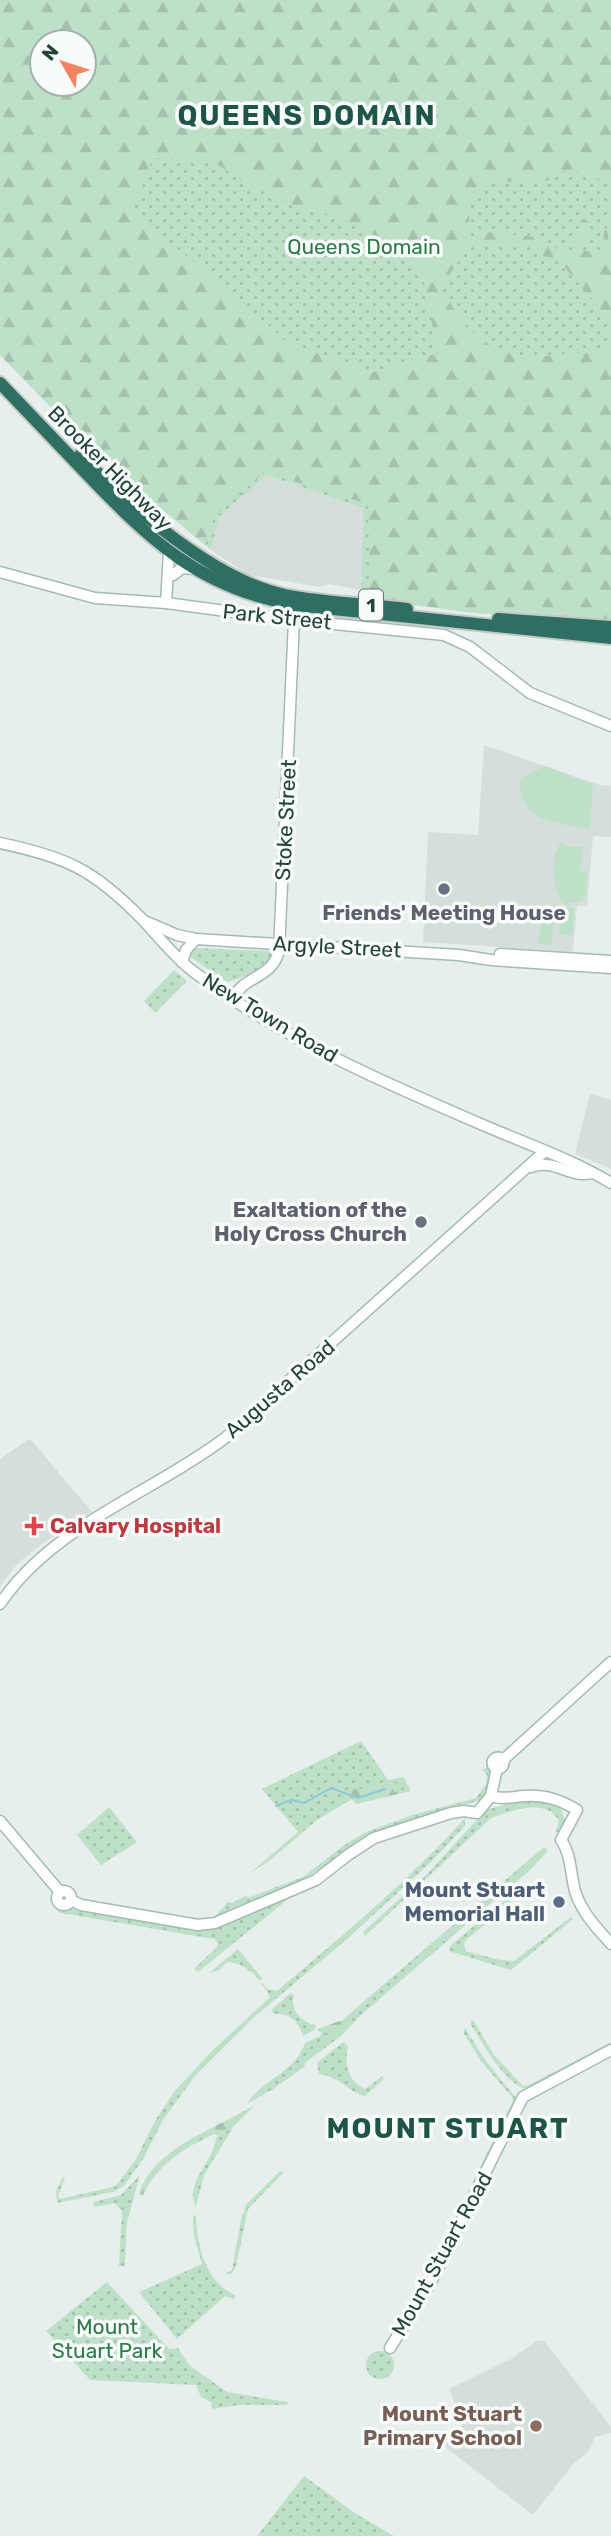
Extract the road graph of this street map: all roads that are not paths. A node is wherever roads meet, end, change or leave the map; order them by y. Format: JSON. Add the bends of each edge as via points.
{"nodes":[{"id":1,"x":0,"y":371,"type":"edge"},
{"id":2,"x":0,"y":383,"type":"edge"},
{"id":3,"x":151,"y":519,"type":"junction"},
{"id":4,"x":175,"y":556,"type":"junction"},
{"id":5,"x":195,"y":569,"type":"junction"},
{"id":6,"x":0,"y":572,"type":"edge"},
{"id":7,"x":173,"y":575,"type":"junction"},
{"id":8,"x":167,"y":589,"type":"junction"},
{"id":9,"x":166,"y":603,"type":"junction"},
{"id":10,"x":294,"y":620,"type":"junction"},
{"id":11,"x":611,"y":627,"type":"edge"},
{"id":12,"x":611,"y":638,"type":"edge"},
{"id":13,"x":611,"y":726,"type":"edge"},
{"id":14,"x":0,"y":843,"type":"edge"},
{"id":15,"x":142,"y":920,"type":"junction"},
{"id":16,"x":196,"y":939,"type":"junction"},
{"id":17,"x":168,"y":947,"type":"junction"},
{"id":18,"x":280,"y":947,"type":"junction"},
{"id":19,"x":478,"y":957,"type":"junction"},
{"id":20,"x":611,"y":961,"type":"edge"},
{"id":21,"x":182,"y":962,"type":"junction"},
{"id":22,"x":611,"y":968,"type":"edge"},
{"id":23,"x":233,"y":999,"type":"junction"},
{"id":24,"x":524,"y":1143,"type":"junction"},
{"id":25,"x":544,"y":1152,"type":"junction"},
{"id":26,"x":522,"y":1173,"type":"junction"},
{"id":27,"x":592,"y":1173,"type":"junction"},
{"id":28,"x":611,"y":1182,"type":"edge"},
{"id":29,"x":0,"y":1604,"type":"edge"},
{"id":30,"x":611,"y":1662,"type":"edge"},
{"id":31,"x":491,"y":1796,"type":"junction"},
{"id":32,"x":0,"y":1821,"type":"edge"},
{"id":33,"x":611,"y":1944,"type":"edge"},
{"id":34,"x":611,"y":2050,"type":"edge"},
{"id":35,"x":390,"y":2348,"type":"dead end"}],
"edges":[{"from":1,"to":3,"type":"highway","name":"Brooker Highway","number":"1","via":[[105,480]]},
{"from":2,"to":4,"type":"highway","name":"Brooker Highway","number":"1","via":[[131,520]]},
{"from":3,"to":4,"type":"highway","via":[[177,547]]},
{"from":3,"to":11,"type":"highway","name":"Brooker Highway","number":"1","via":[[234,575],[286,595]]},
{"from":4,"to":5,"type":"highway","name":"Brooker Highway","number":"1"},
{"from":4,"to":7,"type":"street"},
{"from":4,"to":8,"type":"street"},
{"from":5,"to":7,"type":"street","via":[[182,568]]},
{"from":5,"to":12,"type":"highway","name":"Brooker Highway","number":"1","via":[[248,593],[295,605]]},
{"from":6,"to":9,"type":"street","name":"Park Street","via":[[88,597]]},
{"from":7,"to":8,"type":"street"},
{"from":8,"to":9,"type":"street"},
{"from":9,"to":10,"type":"street","name":"Park Street"},
{"from":10,"to":13,"type":"street","name":"Park Street","via":[[434,632],[452,638],[530,694]]},
{"from":10,"to":18,"type":"street","name":"Stoke Street"},
{"from":14,"to":15,"type":"street","name":"New Town Road","via":[[77,866]]},
{"from":15,"to":16,"type":"street","name":"Argyle Street"},
{"from":15,"to":17,"type":"street","name":"New Town Road"},
{"from":16,"to":17,"type":"street","name":"Argyle Street"},
{"from":16,"to":18,"type":"street","name":"Argyle Street"},
{"from":16,"to":21,"type":"street"},
{"from":17,"to":21,"type":"street","name":"New Town Road"},
{"from":18,"to":19,"type":"street","name":"Argyle Street"},
{"from":18,"to":23,"type":"street","via":[[272,966],[239,987]]},
{"from":19,"to":20,"type":"street","name":"Argyle Street"},
{"from":19,"to":22,"type":"street","name":"Argyle Street"},
{"from":21,"to":23,"type":"street","name":"New Town Road"},
{"from":23,"to":24,"type":"street","name":"New Town Road","via":[[349,1066]]},
{"from":24,"to":25,"type":"street","name":"New Town Road"},
{"from":24,"to":26,"type":"street","via":[[528,1154]]},
{"from":25,"to":26,"type":"street","name":"Augusta Road"},
{"from":25,"to":27,"type":"street","name":"New Town Road"},
{"from":26,"to":27,"type":"street","via":[[543,1163],[583,1176]]},
{"from":26,"to":29,"type":"street","name":"Augusta Road","via":[[225,1438],[59,1543],[23,1572]]},
{"from":27,"to":28,"type":"street","name":"New Town Road"},
{"from":30,"to":31,"type":"street","via":[[500,1764]]},
{"from":31,"to":32,"type":"street","via":[[477,1813],[451,1813],[374,1838],[316,1880],[206,1925],[71,1900]]},
{"from":31,"to":33,"type":"street","via":[[557,1798],[577,1810],[561,1840],[583,1911]]},
{"from":34,"to":35,"type":"street","name":"Mount Stuart Road","via":[[523,2097],[432,2280]]}]}
